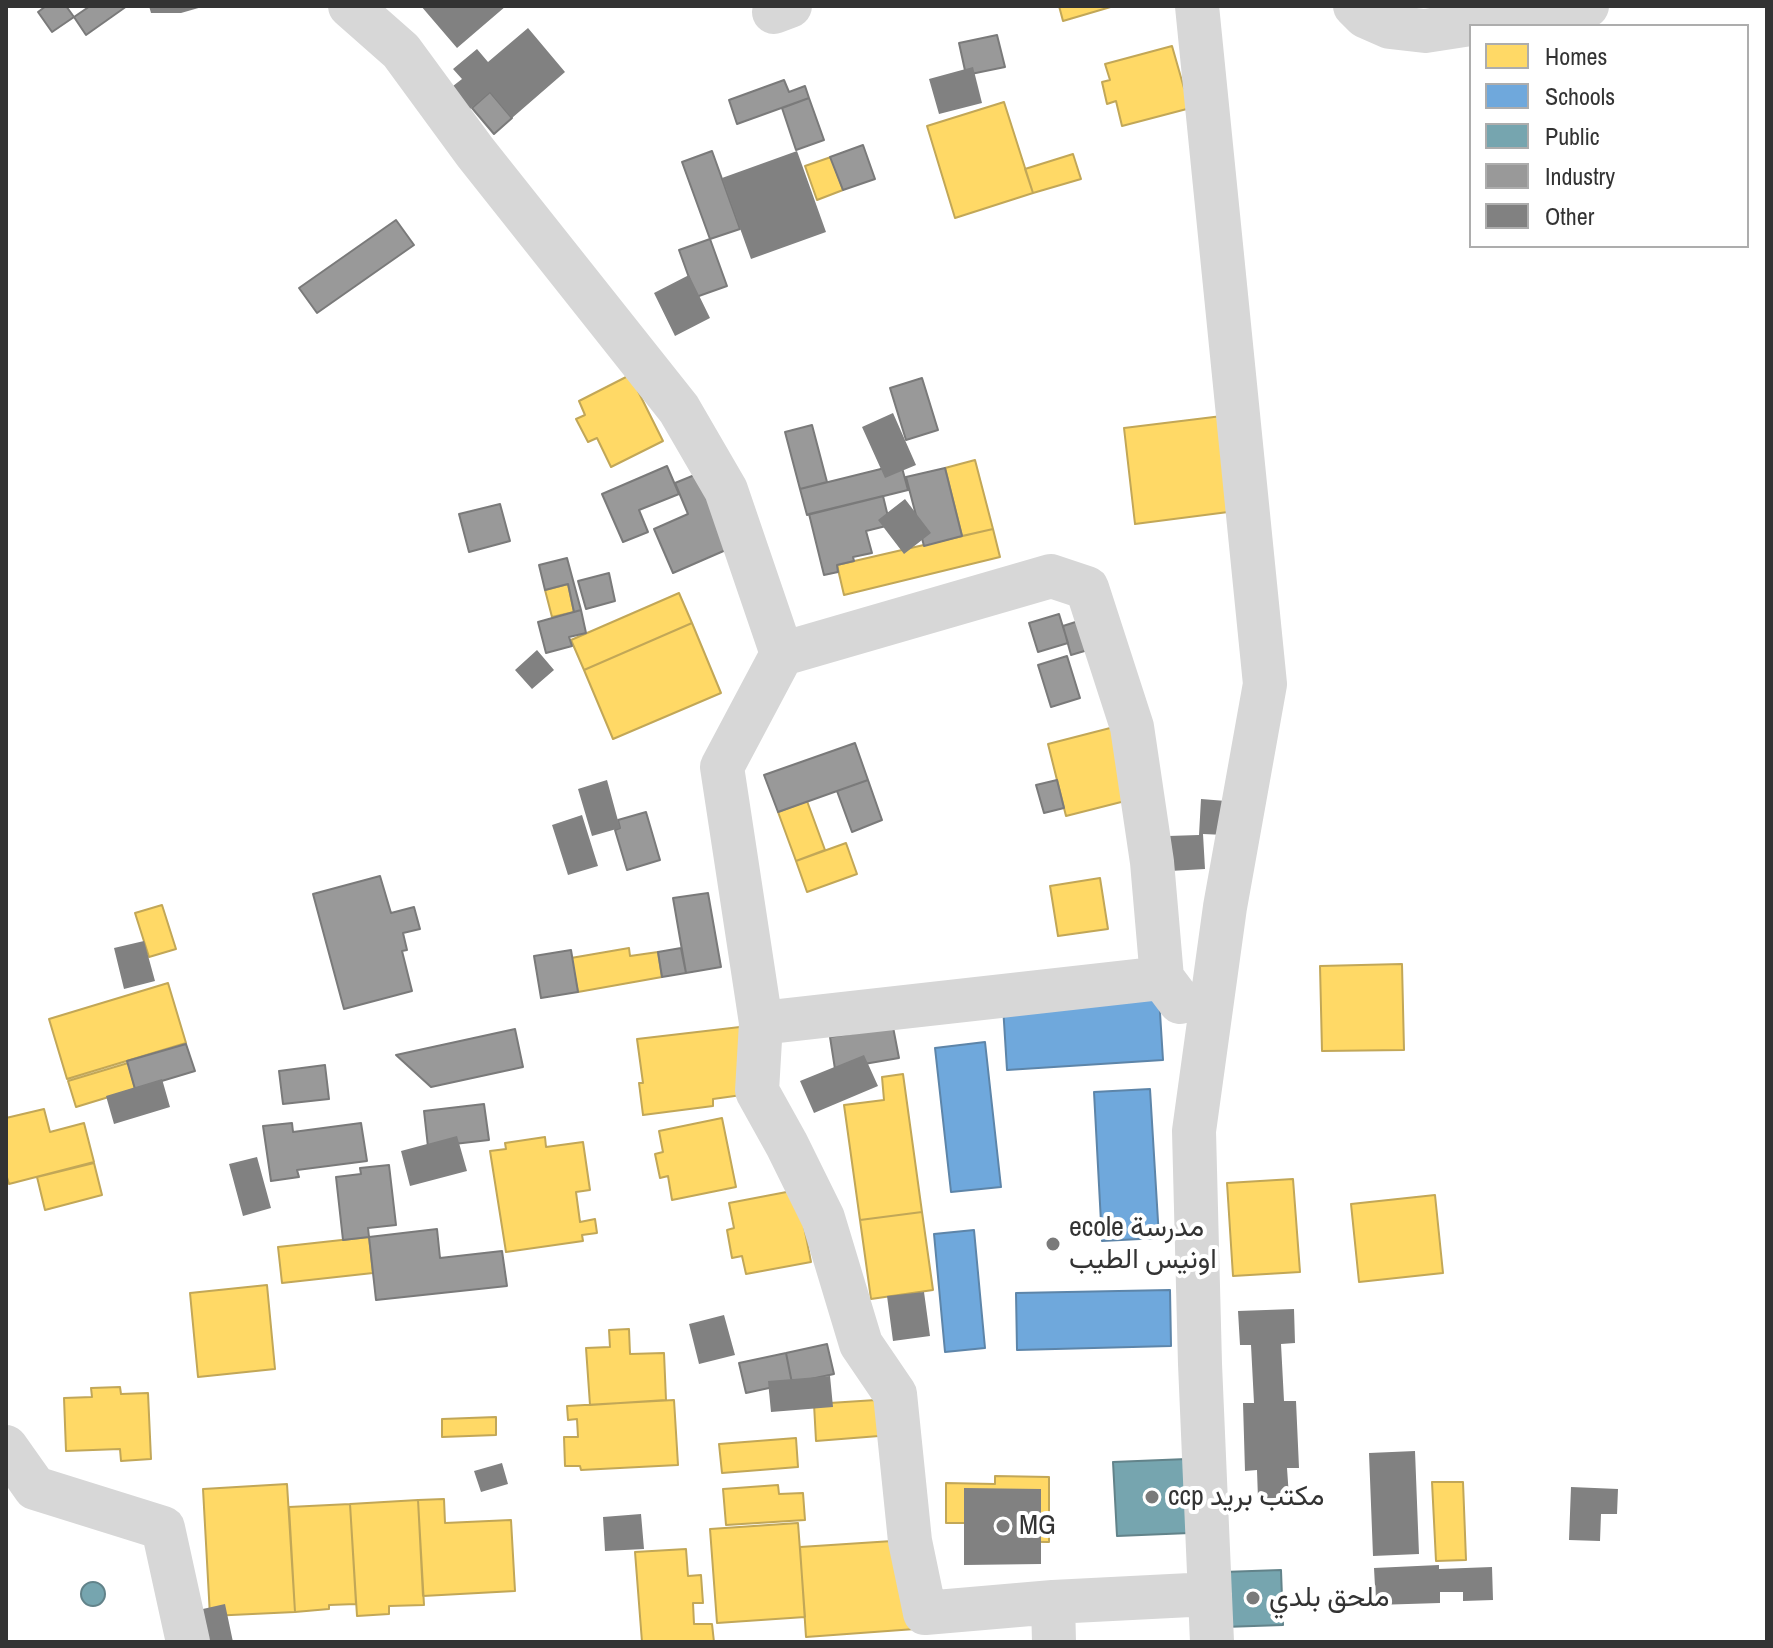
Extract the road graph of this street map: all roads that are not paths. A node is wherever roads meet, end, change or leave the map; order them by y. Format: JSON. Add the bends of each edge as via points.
{"nodes":[{"id":1,"x":350,"y":6,"type":"edge"},
{"id":2,"x":1197,"y":6,"type":"edge"},
{"id":3,"x":1355,"y":6,"type":"edge"},
{"id":4,"x":1587,"y":6,"type":"edge"},
{"id":5,"x":1469,"y":24,"type":"edge"},
{"id":6,"x":1470,"y":24,"type":"edge"},
{"id":7,"x":782,"y":654,"type":"junction"},
{"id":8,"x":1162,"y":978,"type":"junction"},
{"id":9,"x":761,"y":1023,"type":"junction"},
{"id":10,"x":1207,"y":1040,"type":"junction"},
{"id":11,"x":6,"y":1447,"type":"edge"},
{"id":12,"x":1210,"y":1594,"type":"junction"},
{"id":13,"x":1053,"y":1622,"type":"edge"},
{"id":14,"x":188,"y":1642,"type":"edge"},
{"id":15,"x":1212,"y":1642,"type":"edge"}],
"edges":[{"from":1,"to":7,"type":"street","via":[[401,51],[679,409],[726,490]]},
{"from":2,"to":10,"type":"street","via":[[1265,684]]},
{"from":3,"to":5,"type":"street","via":[[1390,27],[1425,31]]},
{"from":4,"to":6,"type":"street"},
{"from":7,"to":8,"type":"street","via":[[1051,576],[1087,588],[1132,727]]},
{"from":7,"to":9,"type":"street","via":[[722,767]]},
{"from":8,"to":9,"type":"street"},
{"from":8,"to":10,"type":"street"},
{"from":9,"to":13,"type":"street","via":[[757,1091],[823,1218],[861,1344],[895,1394],[910,1541],[925,1613]]},
{"from":10,"to":12,"type":"street","via":[[1194,1131]]},
{"from":11,"to":14,"type":"street","via":[[35,1488],[163,1528]]},
{"from":12,"to":13,"type":"street"},
{"from":12,"to":15,"type":"street"}]}
